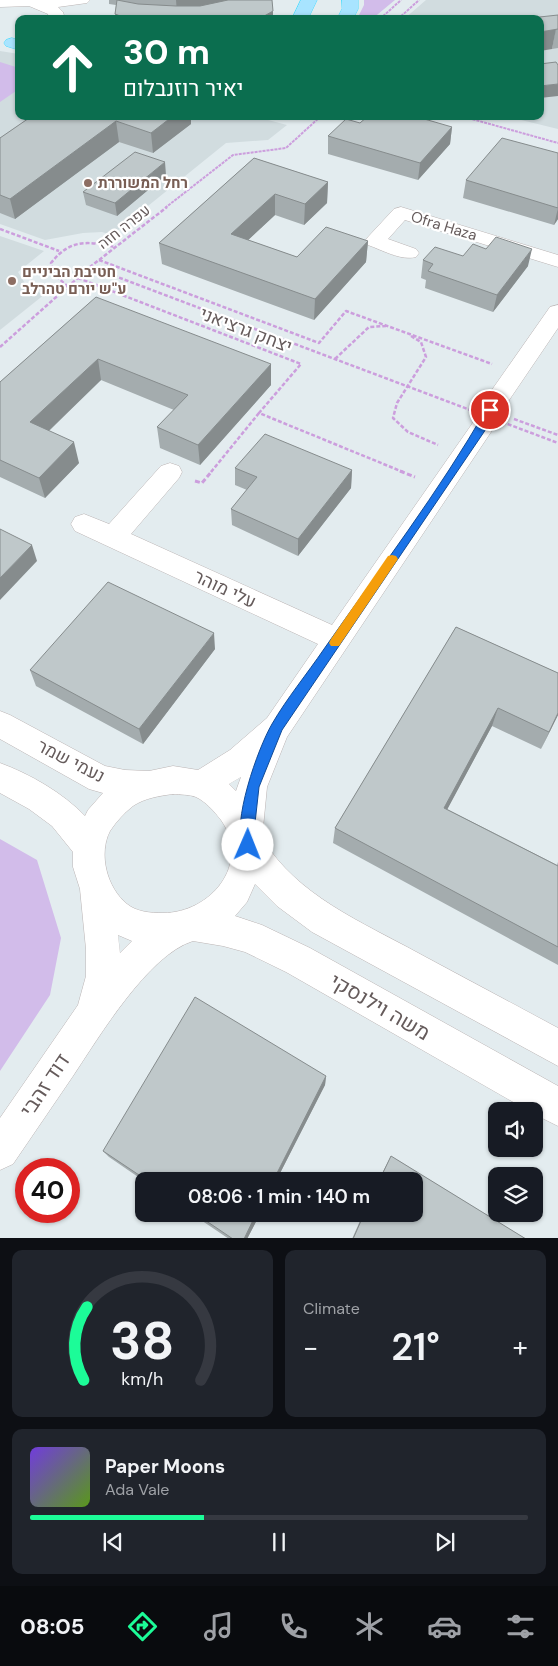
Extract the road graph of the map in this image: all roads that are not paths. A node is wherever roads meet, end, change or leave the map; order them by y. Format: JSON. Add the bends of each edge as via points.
{"nodes":[{"id":1,"x":82,"y":0,"type":"edge"},
{"id":2,"x":96,"y":0,"type":"edge"},
{"id":3,"x":309,"y":0,"type":"edge"},
{"id":4,"x":350,"y":0,"type":"edge"},
{"id":5,"x":0,"y":2,"type":"edge"},
{"id":6,"x":35,"y":2,"type":"edge"},
{"id":7,"x":56,"y":15,"type":"edge"},
{"id":8,"x":64,"y":15,"type":"edge"},
{"id":9,"x":302,"y":15,"type":"edge"},
{"id":10,"x":347,"y":15,"type":"edge"},
{"id":11,"x":409,"y":253,"type":"dead end"},
{"id":12,"x":558,"y":261,"type":"edge"},
{"id":13,"x":558,"y":312,"type":"edge"},
{"id":14,"x":170,"y":472,"type":"road end"},
{"id":15,"x":84,"y":524,"type":"dead end"},
{"id":16,"x":113,"y":537,"type":"junction"},
{"id":17,"x":337,"y":640,"type":"junction"},
{"id":18,"x":0,"y":724,"type":"edge"},
{"id":19,"x":277,"y":727,"type":"junction"},
{"id":20,"x":0,"y":777,"type":"edge"},
{"id":21,"x":146,"y":784,"type":"junction"},
{"id":22,"x":199,"y":784,"type":"junction"},
{"id":23,"x":247,"y":840,"type":"junction"},
{"id":24,"x":90,"y":851,"type":"junction"},
{"id":25,"x":95,"y":892,"type":"junction"},
{"id":26,"x":186,"y":927,"type":"junction"},
{"id":27,"x":90,"y":1019,"type":"junction"},
{"id":28,"x":558,"y":1048,"type":"edge"},
{"id":29,"x":558,"y":1107,"type":"edge"},
{"id":30,"x":0,"y":1151,"type":"edge"}],
"edges":[{"from":1,"to":6,"type":"street"},
{"from":2,"to":8,"type":"street"},
{"from":3,"to":9,"type":"main road"},
{"from":4,"to":10,"type":"main road"},
{"from":5,"to":6,"type":"street"},
{"from":6,"to":7,"type":"street"},
{"from":11,"to":12,"type":"street","name":"Ofra Haza","via":[[375,241],[401,213]]},
{"from":13,"to":17,"type":"street"},
{"from":14,"to":16,"type":"street"},
{"from":15,"to":16,"type":"street","name":"עלי מוהר"},
{"from":16,"to":17,"type":"street","name":"עלי מוהר"},
{"from":17,"to":19,"type":"street"},
{"from":18,"to":21,"type":"street","name":"נעמי שמר","via":[[100,779]]},
{"from":19,"to":22,"type":"street","via":[[232,768]]},
{"from":19,"to":23,"type":"street","via":[[252,787]]},
{"from":20,"to":24,"type":"street","via":[[69,819]]},
{"from":21,"to":22,"type":"street","via":[[173,780]]},
{"from":21,"to":24,"type":"street","via":[[122,797],[103,816],[91,840]]},
{"from":22,"to":23,"type":"street","via":[[219,794],[236,812]]},
{"from":23,"to":26,"type":"street","via":[[248,861],[240,887],[221,909]]},
{"from":23,"to":28,"type":"street","via":[[268,875],[324,920]]},
{"from":24,"to":25,"type":"street","via":[[88,866]]},
{"from":25,"to":26,"type":"street","via":[[111,913],[137,928],[166,932]]},
{"from":25,"to":27,"type":"street","name":"דוד זהבי","via":[[104,976]]},
{"from":26,"to":27,"type":"street","name":"דוד זהבי","via":[[140,956]]},
{"from":26,"to":29,"type":"street","name":"משה וילנסקי","via":[[222,929],[250,937],[298,960]]},
{"from":27,"to":30,"type":"street","name":"דוד זהבי"}]}
